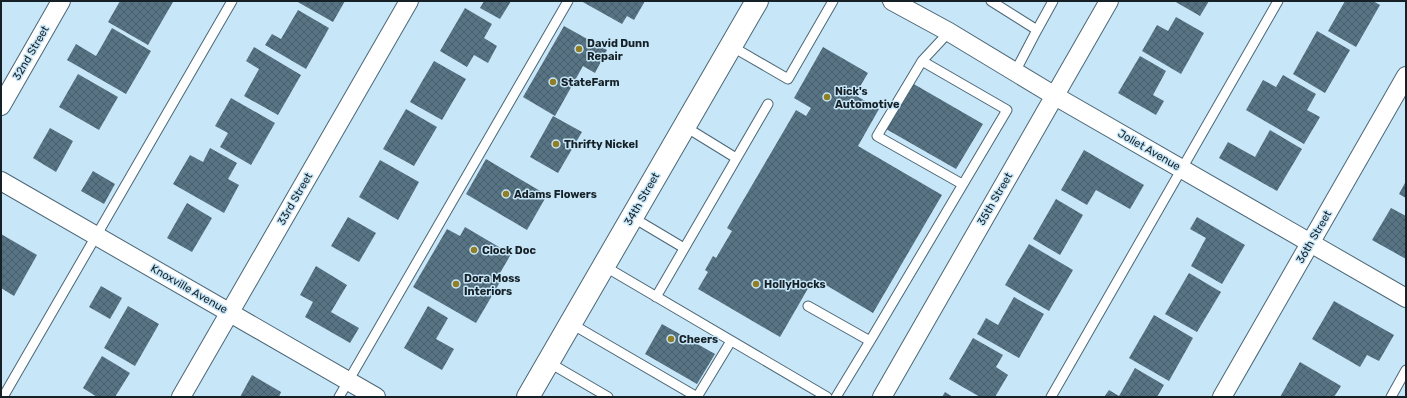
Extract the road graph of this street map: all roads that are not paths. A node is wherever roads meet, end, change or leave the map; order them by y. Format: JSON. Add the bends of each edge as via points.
{"nodes":[{"id":1,"x":62,"y":1,"type":"edge"},
{"id":2,"x":232,"y":1,"type":"edge"},
{"id":3,"x":409,"y":1,"type":"edge"},
{"id":4,"x":568,"y":1,"type":"edge"},
{"id":5,"x":757,"y":1,"type":"edge"},
{"id":6,"x":833,"y":1,"type":"edge"},
{"id":7,"x":991,"y":1,"type":"edge"},
{"id":8,"x":1054,"y":1,"type":"edge"},
{"id":9,"x":1109,"y":1,"type":"edge"},
{"id":10,"x":1278,"y":1,"type":"edge"},
{"id":11,"x":894,"y":2,"type":"edge"},
{"id":12,"x":1037,"y":30,"type":"junction"},
{"id":13,"x":950,"y":32,"type":"junction"},
{"id":14,"x":731,"y":46,"type":"junction"},
{"id":15,"x":922,"y":61,"type":"junction"},
{"id":16,"x":1015,"y":72,"type":"junction"},
{"id":17,"x":1406,"y":76,"type":"edge"},
{"id":18,"x":1055,"y":96,"type":"junction"},
{"id":19,"x":768,"y":104,"type":"dead end"},
{"id":20,"x":1,"y":106,"type":"edge"},
{"id":21,"x":684,"y":126,"type":"junction"},
{"id":22,"x":736,"y":158,"type":"junction"},
{"id":23,"x":1182,"y":169,"type":"junction"},
{"id":24,"x":1,"y":181,"type":"edge"},
{"id":25,"x":962,"y":184,"type":"junction"},
{"id":26,"x":632,"y":217,"type":"junction"},
{"id":27,"x":96,"y":235,"type":"junction"},
{"id":28,"x":1310,"y":243,"type":"junction"},
{"id":29,"x":684,"y":248,"type":"junction"},
{"id":30,"x":604,"y":266,"type":"junction"},
{"id":31,"x":656,"y":297,"type":"junction"},
{"id":32,"x":1406,"y":298,"type":"edge"},
{"id":33,"x":808,"y":306,"type":"dead end"},
{"id":34,"x":230,"y":313,"type":"junction"},
{"id":35,"x":570,"y":323,"type":"junction"},
{"id":36,"x":731,"y":341,"type":"junction"},
{"id":37,"x":870,"y":341,"type":"junction"},
{"id":38,"x":548,"y":362,"type":"junction"},
{"id":39,"x":1406,"y":370,"type":"edge"},
{"id":40,"x":348,"y":381,"type":"junction"},
{"id":41,"x":3,"y":397,"type":"edge"},
{"id":42,"x":181,"y":397,"type":"edge"},
{"id":43,"x":339,"y":397,"type":"edge"},
{"id":44,"x":376,"y":397,"type":"edge"},
{"id":45,"x":528,"y":397,"type":"edge"},
{"id":46,"x":608,"y":397,"type":"edge"},
{"id":47,"x":697,"y":397,"type":"edge"},
{"id":48,"x":827,"y":397,"type":"edge"},
{"id":49,"x":836,"y":397,"type":"edge"},
{"id":50,"x":882,"y":397,"type":"edge"},
{"id":51,"x":1051,"y":397,"type":"edge"},
{"id":52,"x":1222,"y":397,"type":"edge"},
{"id":53,"x":1390,"y":397,"type":"edge"}],
"edges":[{"from":1,"to":20,"type":"street","name":"32nd Street"},
{"from":2,"to":27,"type":"lane"},
{"from":3,"to":34,"type":"street","name":"33rd Street"},
{"from":4,"to":40,"type":"lane"},
{"from":5,"to":14,"type":"main road","name":"34th Street"},
{"from":6,"to":14,"type":"lane","via":[[788,79]]},
{"from":7,"to":12,"type":"lane"},
{"from":8,"to":12,"type":"lane"},
{"from":9,"to":18,"type":"street","name":"35th Street"},
{"from":10,"to":23,"type":"lane"},
{"from":11,"to":13,"type":"street","name":"Joliet Avenue"},
{"from":12,"to":16,"type":"lane"},
{"from":13,"to":15,"type":"lane"},
{"from":13,"to":16,"type":"street","name":"Joliet Avenue"},
{"from":14,"to":21,"type":"main road","name":"34th Street"},
{"from":15,"to":25,"type":"lane","via":[[1007,110]]},
{"from":15,"to":25,"type":"lane","via":[[877,136]]},
{"from":16,"to":18,"type":"street","name":"Joliet Avenue"},
{"from":17,"to":28,"type":"street","name":"36th Street"},
{"from":18,"to":23,"type":"street","name":"Joliet Avenue"},
{"from":18,"to":50,"type":"street","name":"35th Street"},
{"from":19,"to":22,"type":"lane"},
{"from":21,"to":22,"type":"lane"},
{"from":21,"to":26,"type":"main road","name":"34th Street"},
{"from":22,"to":29,"type":"lane"},
{"from":23,"to":28,"type":"street","name":"Joliet Avenue"},
{"from":23,"to":51,"type":"lane"},
{"from":24,"to":27,"type":"street","name":"Knoxville Avenue"},
{"from":25,"to":37,"type":"lane"},
{"from":26,"to":29,"type":"lane"},
{"from":26,"to":30,"type":"main road","name":"34th Street"},
{"from":27,"to":34,"type":"street","name":"Knoxville Avenue"},
{"from":27,"to":41,"type":"lane"},
{"from":28,"to":32,"type":"street","name":"Joliet Avenue"},
{"from":28,"to":52,"type":"street","name":"36th Street"},
{"from":29,"to":31,"type":"lane"},
{"from":30,"to":31,"type":"lane"},
{"from":30,"to":35,"type":"main road","name":"34th Street"},
{"from":31,"to":36,"type":"lane"},
{"from":33,"to":37,"type":"lane"},
{"from":34,"to":40,"type":"street","name":"Knoxville Avenue"},
{"from":34,"to":42,"type":"street","name":"33rd Street"},
{"from":35,"to":38,"type":"main road","name":"34th Street"},
{"from":35,"to":47,"type":"lane"},
{"from":36,"to":47,"type":"lane"},
{"from":36,"to":48,"type":"lane"},
{"from":37,"to":49,"type":"lane"},
{"from":38,"to":45,"type":"main road","name":"34th Street"},
{"from":38,"to":46,"type":"lane"},
{"from":39,"to":53,"type":"lane"},
{"from":40,"to":43,"type":"lane"},
{"from":40,"to":44,"type":"street","name":"Knoxville Avenue"}]}
